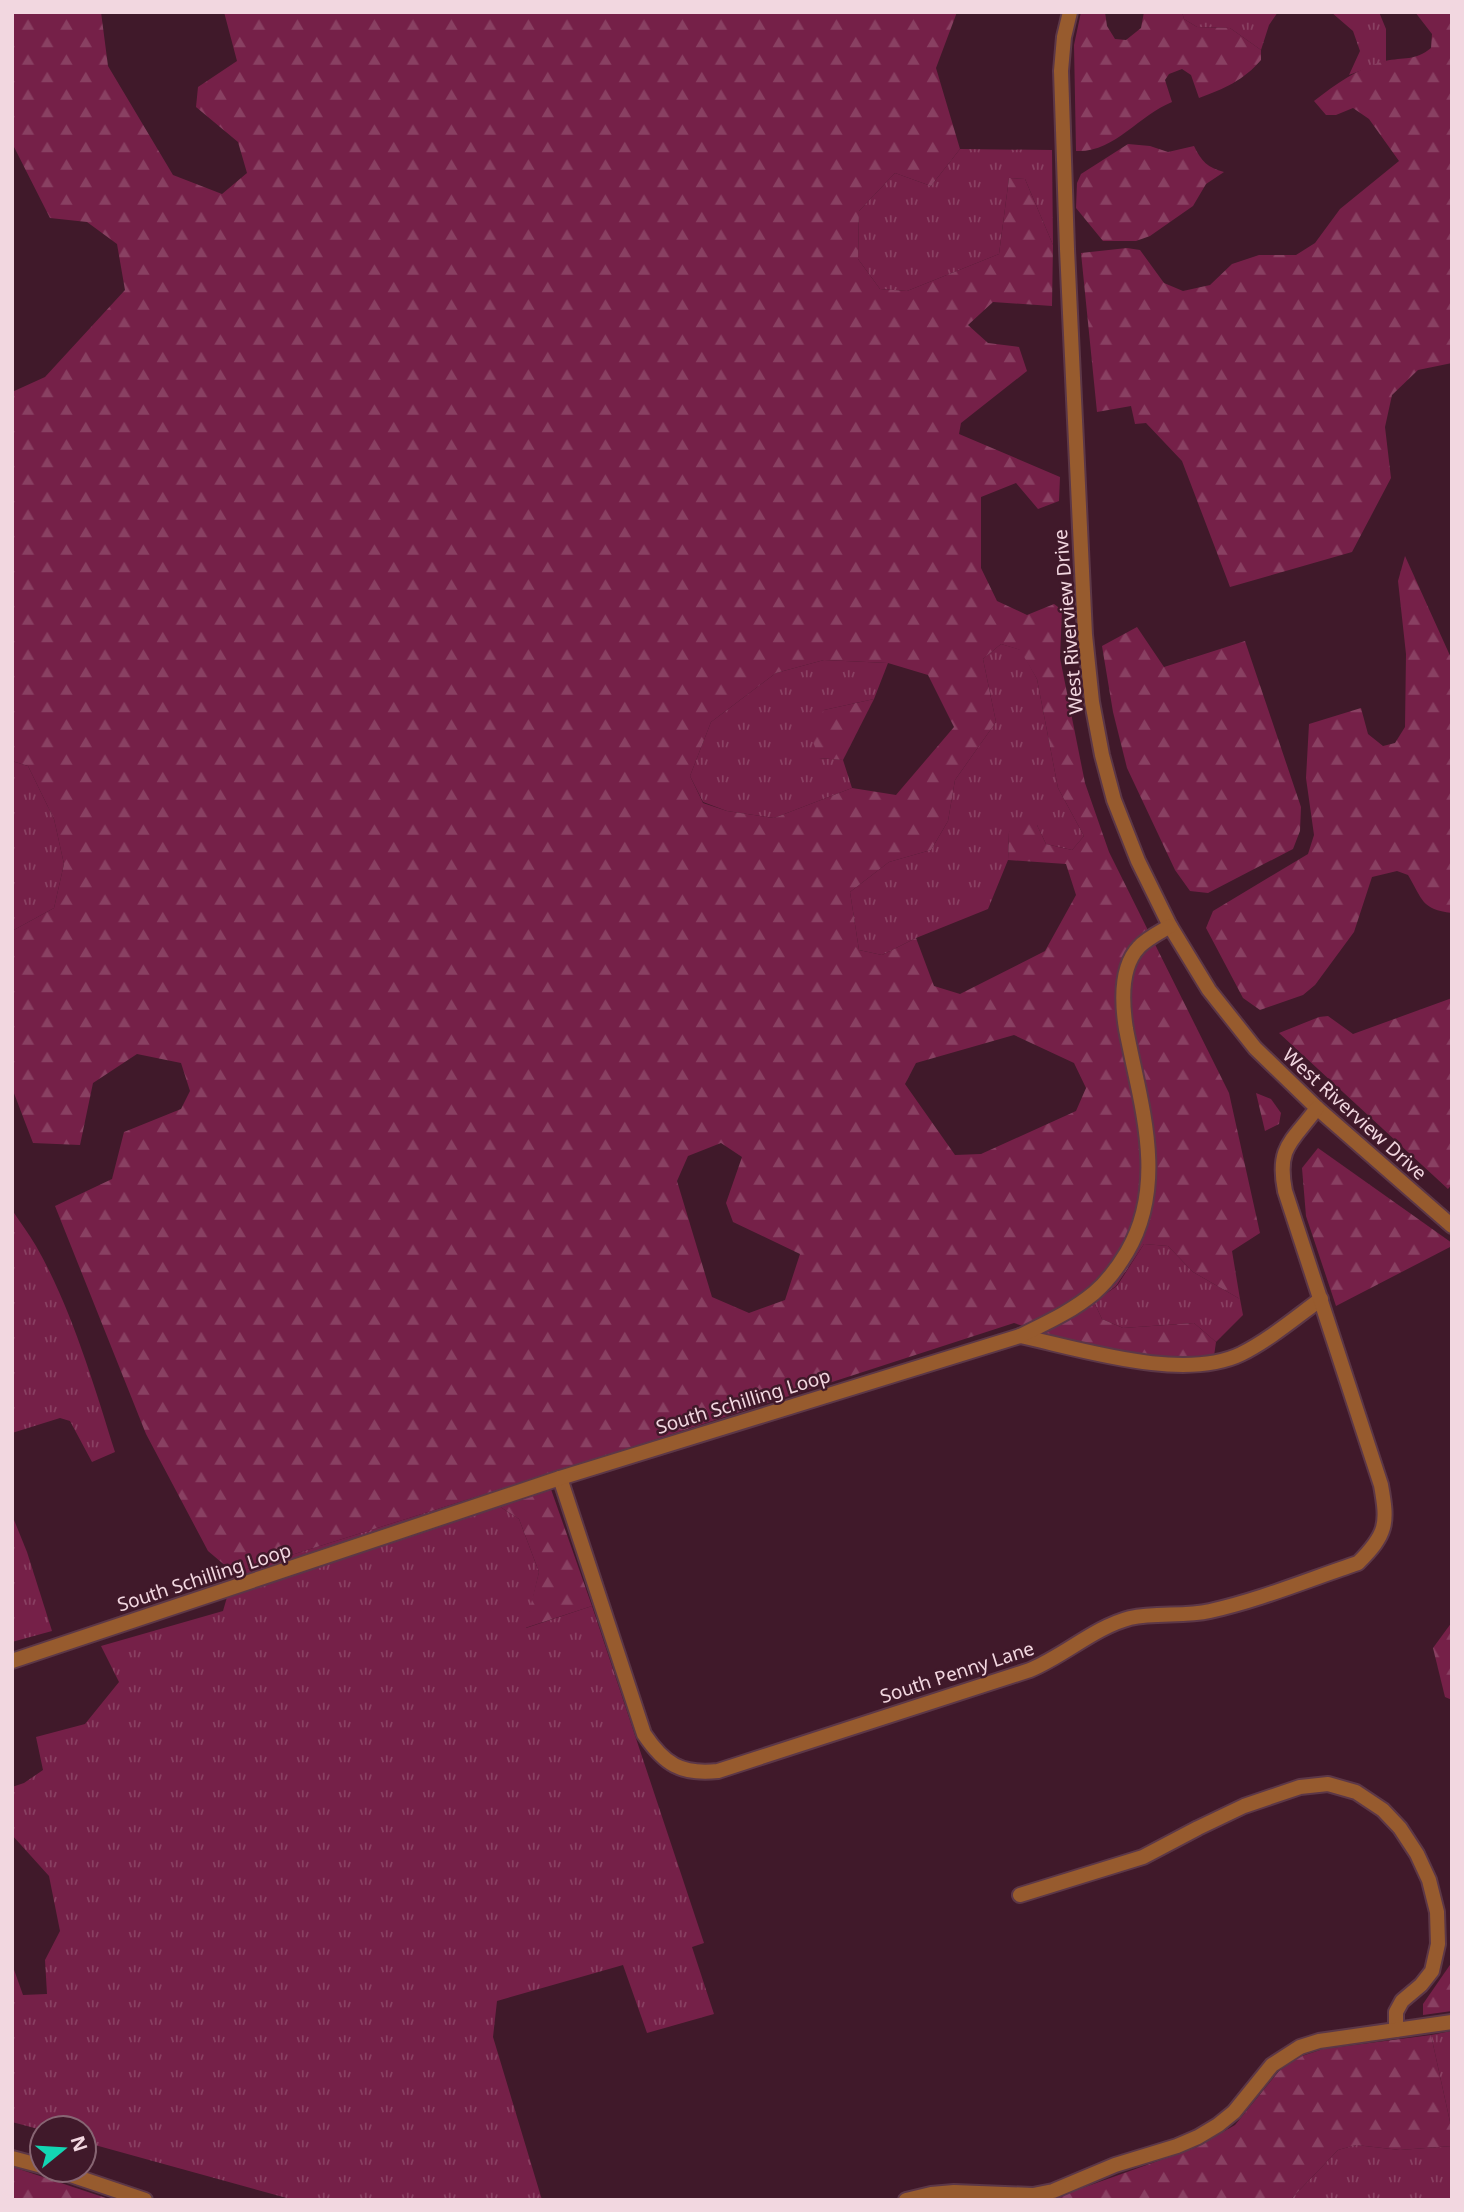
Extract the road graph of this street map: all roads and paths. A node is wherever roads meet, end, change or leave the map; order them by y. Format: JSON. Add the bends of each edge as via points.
{"nodes":[{"id":1,"x":1070,"y":12,"type":"edge"},
{"id":2,"x":1170,"y":926,"type":"junction"},
{"id":3,"x":1317,"y":1108,"type":"junction"},
{"id":4,"x":1452,"y":1226,"type":"edge"},
{"id":5,"x":1321,"y":1299,"type":"junction"},
{"id":6,"x":1020,"y":1336,"type":"junction"},
{"id":7,"x":559,"y":1478,"type":"junction"},
{"id":8,"x":12,"y":1661,"type":"edge"},
{"id":9,"x":1020,"y":1895,"type":"dead end"},
{"id":10,"x":1452,"y":2022,"type":"edge"},
{"id":11,"x":1396,"y":2030,"type":"junction"},
{"id":12,"x":97,"y":2184,"type":"edge"},
{"id":13,"x":145,"y":2200,"type":"edge"},
{"id":14,"x":906,"y":2200,"type":"edge"}],
"edges":[{"from":1,"to":2,"type":"street","name":"West Riverview Drive","via":[[1061,71],[1063,149],[1092,702],[1114,800]]},
{"from":2,"to":3,"type":"street","name":"West Riverview Drive","via":[[1209,990],[1245,1037]]},
{"from":2,"to":6,"type":"street","name":"South Schilling Loop","via":[[1138,947],[1124,982],[1124,1017],[1150,1168],[1142,1220],[1111,1276],[1095,1292],[1067,1313]]},
{"from":3,"to":4,"type":"street","name":"West Riverview Drive"},
{"from":3,"to":5,"type":"street","name":"South Penny Lane","via":[[1288,1143],[1282,1175]]},
{"from":5,"to":6,"type":"street","via":[[1241,1354],[1216,1363],[1161,1364]]},
{"from":5,"to":7,"type":"street","name":"South Penny Lane","via":[[1386,1512],[1383,1530],[1358,1563],[1206,1612],[1128,1619],[1030,1670],[718,1771],[698,1773],[680,1768],[658,1755],[644,1734]]},
{"from":6,"to":7,"type":"street","name":"South Schilling Loop"},
{"from":7,"to":8,"type":"street","name":"South Schilling Loop"},
{"from":9,"to":11,"type":"street","via":[[1143,1857],[1244,1806],[1300,1787],[1328,1784],[1356,1792],[1383,1810],[1412,1845],[1429,1880],[1437,1912],[1438,1944],[1432,1971],[1402,2001],[1396,2012]]},
{"from":10,"to":11,"type":"street"},
{"from":11,"to":14,"type":"street","via":[[1300,2047],[1272,2065],[1234,2112],[1198,2137],[1053,2191],[954,2192]]},
{"from":12,"to":13,"type":"street"}]}
